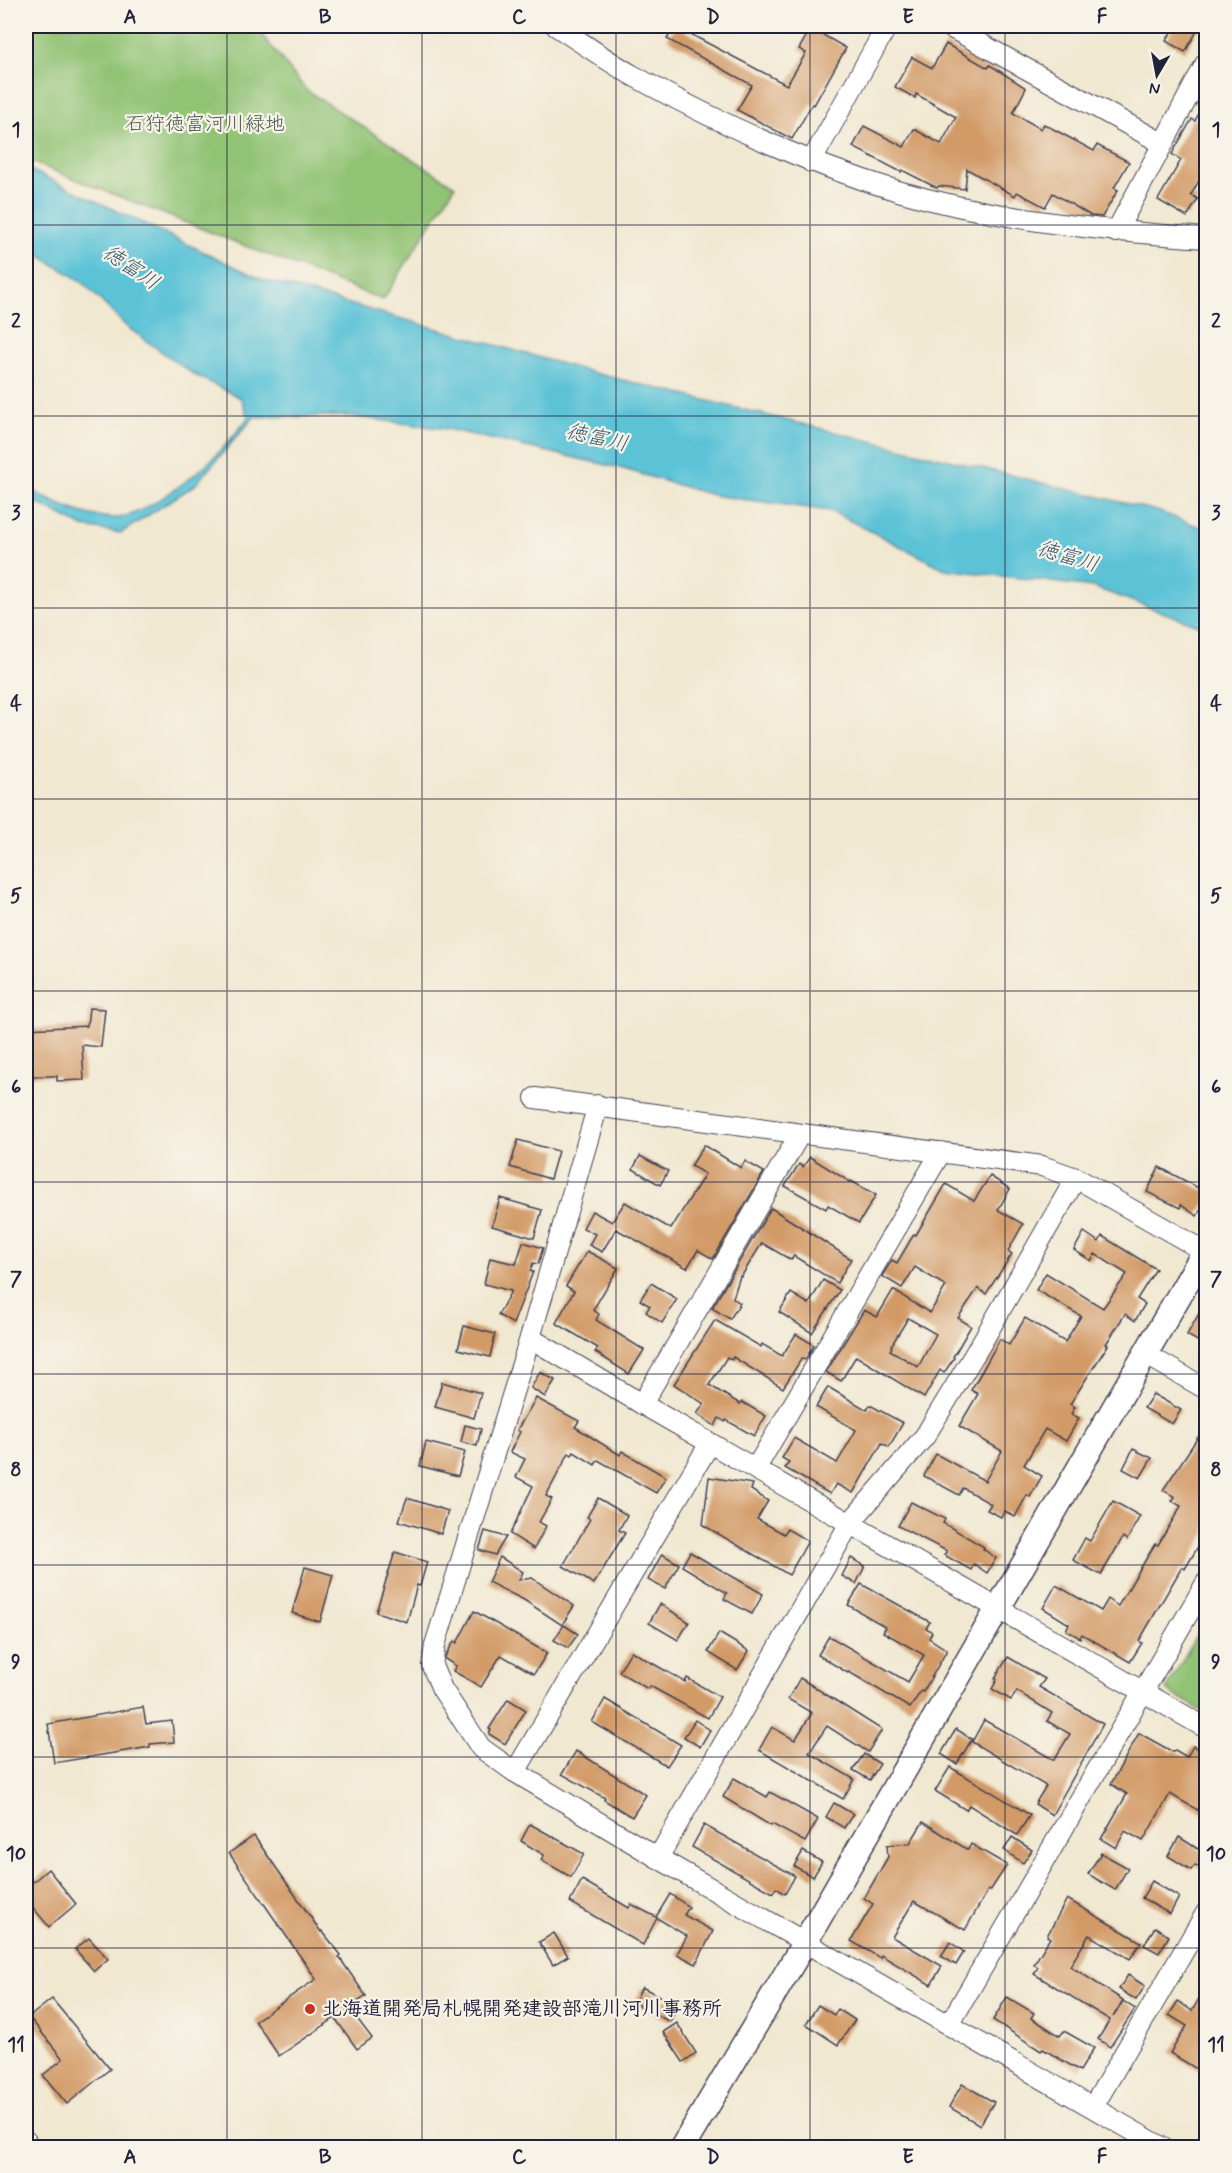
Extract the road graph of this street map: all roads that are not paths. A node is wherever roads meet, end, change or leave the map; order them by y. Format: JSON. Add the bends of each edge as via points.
{"nodes":[{"id":1,"x":556,"y":26,"type":"edge"},
{"id":2,"x":887,"y":26,"type":"edge"},
{"id":3,"x":948,"y":26,"type":"edge"},
{"id":4,"x":1206,"y":63,"type":"edge"},
{"id":5,"x":1162,"y":143,"type":"junction"},
{"id":6,"x":811,"y":162,"type":"junction"},
{"id":7,"x":1116,"y":232,"type":"junction"},
{"id":8,"x":1206,"y":238,"type":"edge"},
{"id":9,"x":535,"y":1098,"type":"dead end"},
{"id":10,"x":598,"y":1106,"type":"junction"},
{"id":11,"x":800,"y":1134,"type":"junction"},
{"id":12,"x":941,"y":1152,"type":"junction"},
{"id":13,"x":1076,"y":1178,"type":"junction"},
{"id":14,"x":1206,"y":1251,"type":"edge"},
{"id":15,"x":530,"y":1338,"type":"junction"},
{"id":16,"x":1145,"y":1354,"type":"junction"},
{"id":17,"x":1206,"y":1389,"type":"edge"},
{"id":18,"x":642,"y":1404,"type":"junction"},
{"id":19,"x":710,"y":1443,"type":"junction"},
{"id":20,"x":756,"y":1468,"type":"junction"},
{"id":21,"x":850,"y":1523,"type":"junction"},
{"id":22,"x":1206,"y":1583,"type":"edge"},
{"id":23,"x":998,"y":1608,"type":"junction"},
{"id":24,"x":1143,"y":1692,"type":"junction"},
{"id":25,"x":1206,"y":1728,"type":"edge"},
{"id":26,"x":515,"y":1772,"type":"junction"},
{"id":27,"x":658,"y":1858,"type":"junction"},
{"id":28,"x":1206,"y":1913,"type":"edge"},
{"id":29,"x":805,"y":1942,"type":"junction"},
{"id":30,"x":949,"y":2025,"type":"junction"},
{"id":31,"x":1093,"y":2107,"type":"junction"},
{"id":32,"x":26,"y":2141,"type":"edge"},
{"id":33,"x":28,"y":2148,"type":"edge"},
{"id":34,"x":682,"y":2148,"type":"edge"},
{"id":35,"x":1163,"y":2148,"type":"edge"}],
"edges":[{"from":1,"to":6,"type":"street","via":[[630,74]]},
{"from":2,"to":6,"type":"street"},
{"from":3,"to":5,"type":"street"},
{"from":4,"to":5,"type":"street"},
{"from":5,"to":7,"type":"street"},
{"from":6,"to":7,"type":"street","via":[[899,191],[994,213]]},
{"from":7,"to":8,"type":"street"},
{"from":9,"to":10,"type":"street"},
{"from":10,"to":11,"type":"street"},
{"from":10,"to":15,"type":"street"},
{"from":11,"to":12,"type":"street"},
{"from":11,"to":18,"type":"street"},
{"from":12,"to":13,"type":"street","via":[[1042,1166]]},
{"from":12,"to":20,"type":"street"},
{"from":13,"to":14,"type":"street"},
{"from":13,"to":21,"type":"street","via":[[925,1436]]},
{"from":14,"to":16,"type":"street"},
{"from":15,"to":18,"type":"street"},
{"from":15,"to":26,"type":"street","via":[[435,1645],[432,1666],[442,1689],[481,1748]]},
{"from":16,"to":17,"type":"street"},
{"from":16,"to":23,"type":"street"},
{"from":18,"to":19,"type":"street"},
{"from":19,"to":20,"type":"street"},
{"from":19,"to":26,"type":"street"},
{"from":20,"to":21,"type":"street"},
{"from":21,"to":23,"type":"street"},
{"from":21,"to":27,"type":"street"},
{"from":22,"to":24,"type":"street"},
{"from":23,"to":24,"type":"street"},
{"from":23,"to":29,"type":"street"},
{"from":24,"to":25,"type":"street"},
{"from":24,"to":30,"type":"street"},
{"from":26,"to":27,"type":"street"},
{"from":27,"to":29,"type":"street"},
{"from":28,"to":31,"type":"street"},
{"from":29,"to":30,"type":"street"},
{"from":29,"to":34,"type":"street"},
{"from":30,"to":31,"type":"street"},
{"from":31,"to":35,"type":"street"},
{"from":32,"to":33,"type":"street"}]}
